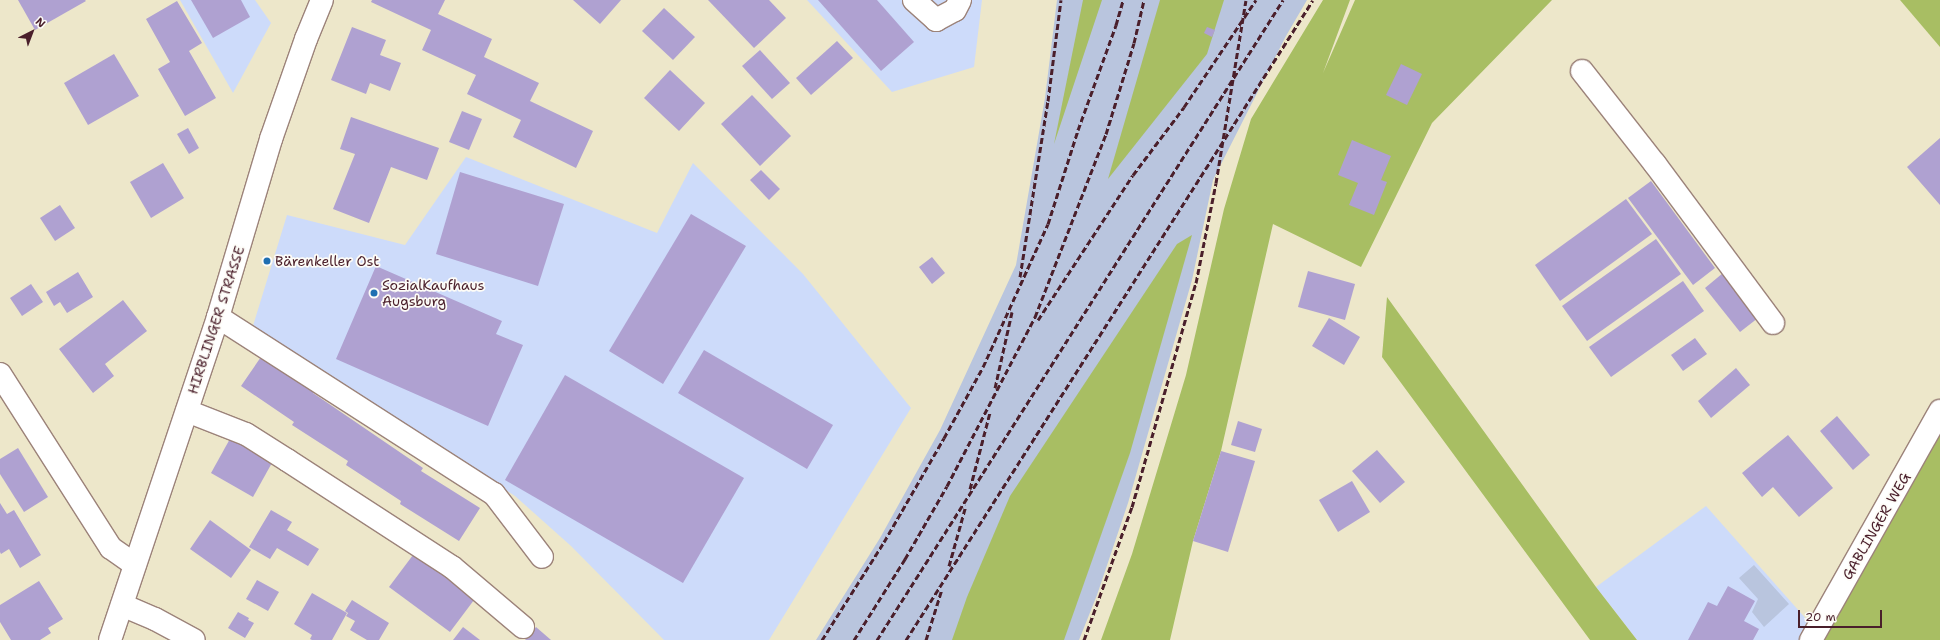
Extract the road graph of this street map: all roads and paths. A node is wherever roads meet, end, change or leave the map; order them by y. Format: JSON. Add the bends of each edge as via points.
{"nodes":[{"id":1,"x":322,"y":0,"type":"edge"},
{"id":2,"x":914,"y":0,"type":"edge"},
{"id":3,"x":960,"y":0,"type":"edge"},
{"id":4,"x":1582,"y":71,"type":"dead end"},
{"id":5,"x":218,"y":317,"type":"junction"},
{"id":6,"x":1773,"y":323,"type":"dead end"},
{"id":7,"x":0,"y":374,"type":"edge"},
{"id":8,"x":187,"y":411,"type":"junction"},
{"id":9,"x":1940,"y":411,"type":"edge"},
{"id":10,"x":542,"y":557,"type":"dead end"},
{"id":11,"x":135,"y":565,"type":"junction"},
{"id":12,"x":122,"y":605,"type":"junction"},
{"id":13,"x":523,"y":627,"type":"dead end"},
{"id":14,"x":110,"y":640,"type":"edge"},
{"id":15,"x":194,"y":640,"type":"edge"},
{"id":16,"x":1811,"y":640,"type":"edge"}],
"edges":[{"from":1,"to":5,"type":"street","name":"HIRBLINGER STRASSE","via":[[271,139]]},
{"from":2,"to":3,"type":"street","via":[[936,20],[955,10]]},
{"from":4,"to":6,"type":"street","via":[[1655,164]]},
{"from":5,"to":8,"type":"street","name":"HIRBLINGER STRASSE"},
{"from":5,"to":10,"type":"street","via":[[494,494]]},
{"from":7,"to":11,"type":"street","via":[[111,548]]},
{"from":8,"to":11,"type":"street","name":"HIRBLINGER STRASSE"},
{"from":8,"to":13,"type":"street","via":[[246,434],[269,448],[452,567]]},
{"from":9,"to":16,"type":"street","name":"GABLINGER WEG"},
{"from":11,"to":12,"type":"street","name":"HIRBLINGER STRASSE"},
{"from":12,"to":14,"type":"street","name":"HIRBLINGER STRASSE"},
{"from":12,"to":15,"type":"street"}]}
